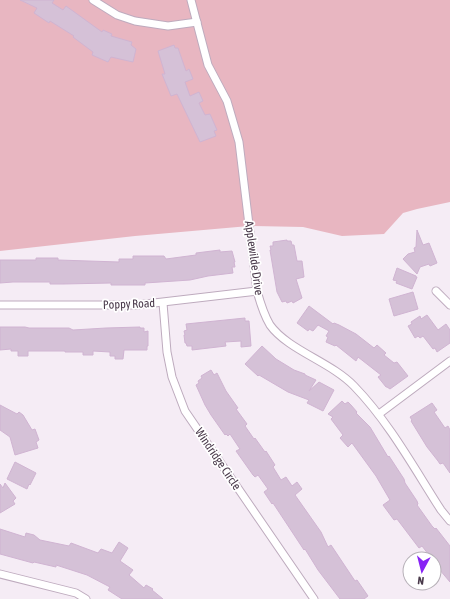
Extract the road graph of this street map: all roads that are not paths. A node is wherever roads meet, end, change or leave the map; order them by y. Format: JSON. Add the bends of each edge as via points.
{"nodes":[{"id":1,"x":94,"y":0,"type":"edge"},
{"id":2,"x":191,"y":0,"type":"edge"},
{"id":3,"x":197,"y":22,"type":"junction"},
{"id":4,"x":257,"y":291,"type":"junction"},
{"id":5,"x":436,"y":291,"type":"dead end"},
{"id":6,"x":162,"y":303,"type":"junction"},
{"id":7,"x":0,"y":305,"type":"edge"},
{"id":8,"x":450,"y":305,"type":"edge"},
{"id":9,"x":450,"y":361,"type":"edge"},
{"id":10,"x":379,"y":414,"type":"junction"},
{"id":11,"x":450,"y":521,"type":"edge"},
{"id":12,"x":0,"y":574,"type":"edge"},
{"id":13,"x":86,"y":599,"type":"edge"},
{"id":14,"x":314,"y":599,"type":"edge"}],
"edges":[{"from":1,"to":3,"type":"street","via":[[117,15],[135,21],[168,26]]},
{"from":2,"to":3,"type":"street","name":"Applewilde Drive"},
{"from":3,"to":4,"type":"street","name":"Applewilde Drive","via":[[208,65],[227,101],[238,142]]},
{"from":4,"to":6,"type":"street","name":"Poppy Road"},
{"from":4,"to":10,"type":"street","name":"Applewilde Drive","via":[[270,325],[285,340],[353,384]]},
{"from":5,"to":8,"type":"street"},
{"from":6,"to":7,"type":"street","name":"Poppy Road"},
{"from":6,"to":14,"type":"street","name":"Windridge Circle","via":[[172,377],[185,411]]},
{"from":9,"to":10,"type":"street"},
{"from":10,"to":11,"type":"street","name":"Applewilde Drive"},
{"from":12,"to":13,"type":"street","via":[[76,593]]}]}
